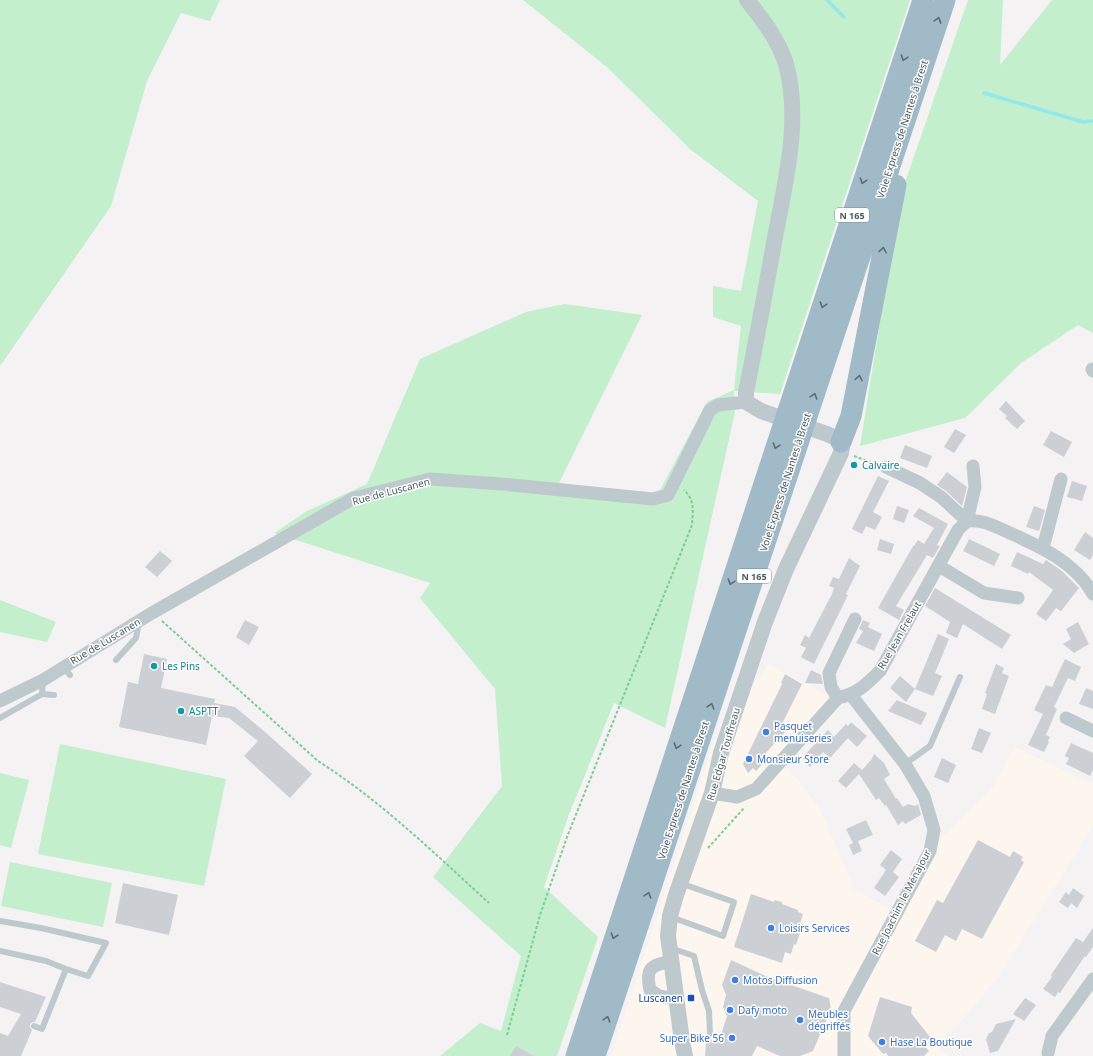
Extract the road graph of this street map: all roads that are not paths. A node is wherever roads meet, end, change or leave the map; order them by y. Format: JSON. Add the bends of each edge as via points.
{"nodes":[{"id":1,"x":747,"y":0,"type":"edge"},
{"id":2,"x":923,"y":0,"type":"edge"},
{"id":3,"x":945,"y":0,"type":"edge"},
{"id":4,"x":913,"y":97,"type":"junction"},
{"id":5,"x":746,"y":402,"type":"junction"},
{"id":6,"x":837,"y":442,"type":"junction"},
{"id":7,"x":974,"y":466,"type":"dead end"},
{"id":8,"x":886,"y":467,"type":"road end"},
{"id":9,"x":1061,"y":479,"type":"dead end"},
{"id":10,"x":967,"y":521,"type":"junction"},
{"id":11,"x":1043,"y":548,"type":"junction"},
{"id":12,"x":939,"y":566,"type":"junction"},
{"id":13,"x":1091,"y":586,"type":"edge"},
{"id":14,"x":1018,"y":598,"type":"dead end"},
{"id":15,"x":854,"y":619,"type":"dead end"},
{"id":16,"x":140,"y":620,"type":"junction"},
{"id":17,"x":116,"y":660,"type":"dead end"},
{"id":18,"x":960,"y":677,"type":"dead end"},
{"id":19,"x":42,"y":680,"type":"junction"},
{"id":20,"x":42,"y":694,"type":"junction"},
{"id":21,"x":54,"y":695,"type":"dead end"},
{"id":22,"x":851,"y":695,"type":"junction"},
{"id":23,"x":838,"y":698,"type":"junction"},
{"id":24,"x":0,"y":701,"type":"edge"},
{"id":25,"x":0,"y":718,"type":"edge"},
{"id":26,"x":1066,"y":718,"type":"dead end"},
{"id":27,"x":1093,"y":731,"type":"edge"},
{"id":28,"x":905,"y":764,"type":"junction"},
{"id":29,"x":712,"y":794,"type":"junction"},
{"id":30,"x":680,"y":883,"type":"junction"},
{"id":31,"x":670,"y":916,"type":"junction"},
{"id":32,"x":0,"y":921,"type":"edge"},
{"id":33,"x":0,"y":951,"type":"edge"},
{"id":34,"x":670,"y":954,"type":"junction"},
{"id":35,"x":66,"y":969,"type":"junction"},
{"id":36,"x":1093,"y":979,"type":"edge"},
{"id":37,"x":676,"y":999,"type":"junction"},
{"id":38,"x":34,"y":1026,"type":"dead end"},
{"id":39,"x":710,"y":1034,"type":"dead end"},
{"id":40,"x":1048,"y":1053,"type":"dead end"},
{"id":41,"x":576,"y":1056,"type":"edge"},
{"id":42,"x":595,"y":1056,"type":"edge"},
{"id":43,"x":686,"y":1056,"type":"edge"},
{"id":44,"x":844,"y":1056,"type":"edge"}],
"edges":[{"from":1,"to":5,"type":"street","via":[[777,40],[790,85],[792,128],[788,170]]},
{"from":2,"to":41,"type":"highway","name":"Voie Express de Nantes à Brest","number":"N 165","one_way":true},
{"from":4,"to":3,"type":"highway","name":"Voie Express de Nantes à Brest","number":"N 165","one_way":true},
{"from":6,"to":4,"type":"highway","one_way":true,"via":[[851,416],[897,179],[914,121]]},
{"from":42,"to":4,"type":"highway","name":"Voie Express de Nantes à Brest","number":"N 165","one_way":true},
{"from":5,"to":6,"type":"street","via":[[760,411]]},
{"from":5,"to":16,"type":"street","name":"Rue de Luscanen","via":[[718,405],[710,410],[668,495],[654,499],[430,479],[354,498]]},
{"from":6,"to":29,"type":"street","name":"Rue Edgar Touffreau","via":[[765,622],[721,753]]},
{"from":7,"to":10,"type":"street","name":"Rue Jean Frelaut","via":[[975,487]]},
{"from":8,"to":10,"type":"street","via":[[931,490]]},
{"from":9,"to":11,"type":"street"},
{"from":10,"to":11,"type":"street","via":[[976,520],[990,524]]},
{"from":10,"to":12,"type":"street","name":"Rue Jean Frelaut","via":[[958,530]]},
{"from":11,"to":13,"type":"street"},
{"from":12,"to":14,"type":"street","via":[[984,593]]},
{"from":12,"to":22,"type":"street","name":"Rue Jean Frelaut","via":[[880,671]]},
{"from":15,"to":23,"type":"street","via":[[829,673],[831,687]]},
{"from":16,"to":17,"type":"lane","via":[[136,638]]},
{"from":16,"to":19,"type":"street","name":"Rue de Luscanen","via":[[66,671]]},
{"from":18,"to":28,"type":"lane","via":[[930,746]]},
{"from":19,"to":20,"type":"lane"},
{"from":19,"to":24,"type":"street","name":"Rue de Luscanen"},
{"from":20,"to":21,"type":"lane"},
{"from":20,"to":25,"type":"lane"},
{"from":22,"to":23,"type":"street","name":"Rue Jean Frelaut"},
{"from":22,"to":28,"type":"street","name":"Rue Joachim le Ménajour"},
{"from":23,"to":29,"type":"street","via":[[756,789],[737,797]]},
{"from":26,"to":27,"type":"street"},
{"from":28,"to":44,"type":"street","name":"Rue Joachim le Ménajour","via":[[924,796],[934,830],[930,851],[844,1011]]},
{"from":29,"to":30,"type":"street","name":"Rue Edgar Touffreau"},
{"from":30,"to":31,"type":"street","name":"Rue Edgar Touffreau"},
{"from":30,"to":31,"type":"lane","via":[[734,902],[724,936]]},
{"from":31,"to":34,"type":"street","name":"Rue Edgar Touffreau"},
{"from":32,"to":35,"type":"lane","via":[[106,943],[88,976]]},
{"from":33,"to":35,"type":"lane","via":[[46,961]]},
{"from":34,"to":37,"type":"street","name":"Rue Edgar Touffreau"},
{"from":34,"to":37,"type":"street","via":[[649,971],[649,983],[650,990],[659,996]]},
{"from":34,"to":39,"type":"lane","via":[[694,956],[709,1011]]},
{"from":35,"to":38,"type":"lane","via":[[42,1029]]},
{"from":36,"to":40,"type":"street","via":[[1052,1036]]},
{"from":37,"to":43,"type":"street","name":"Rue Edgar Touffreau"}]}
